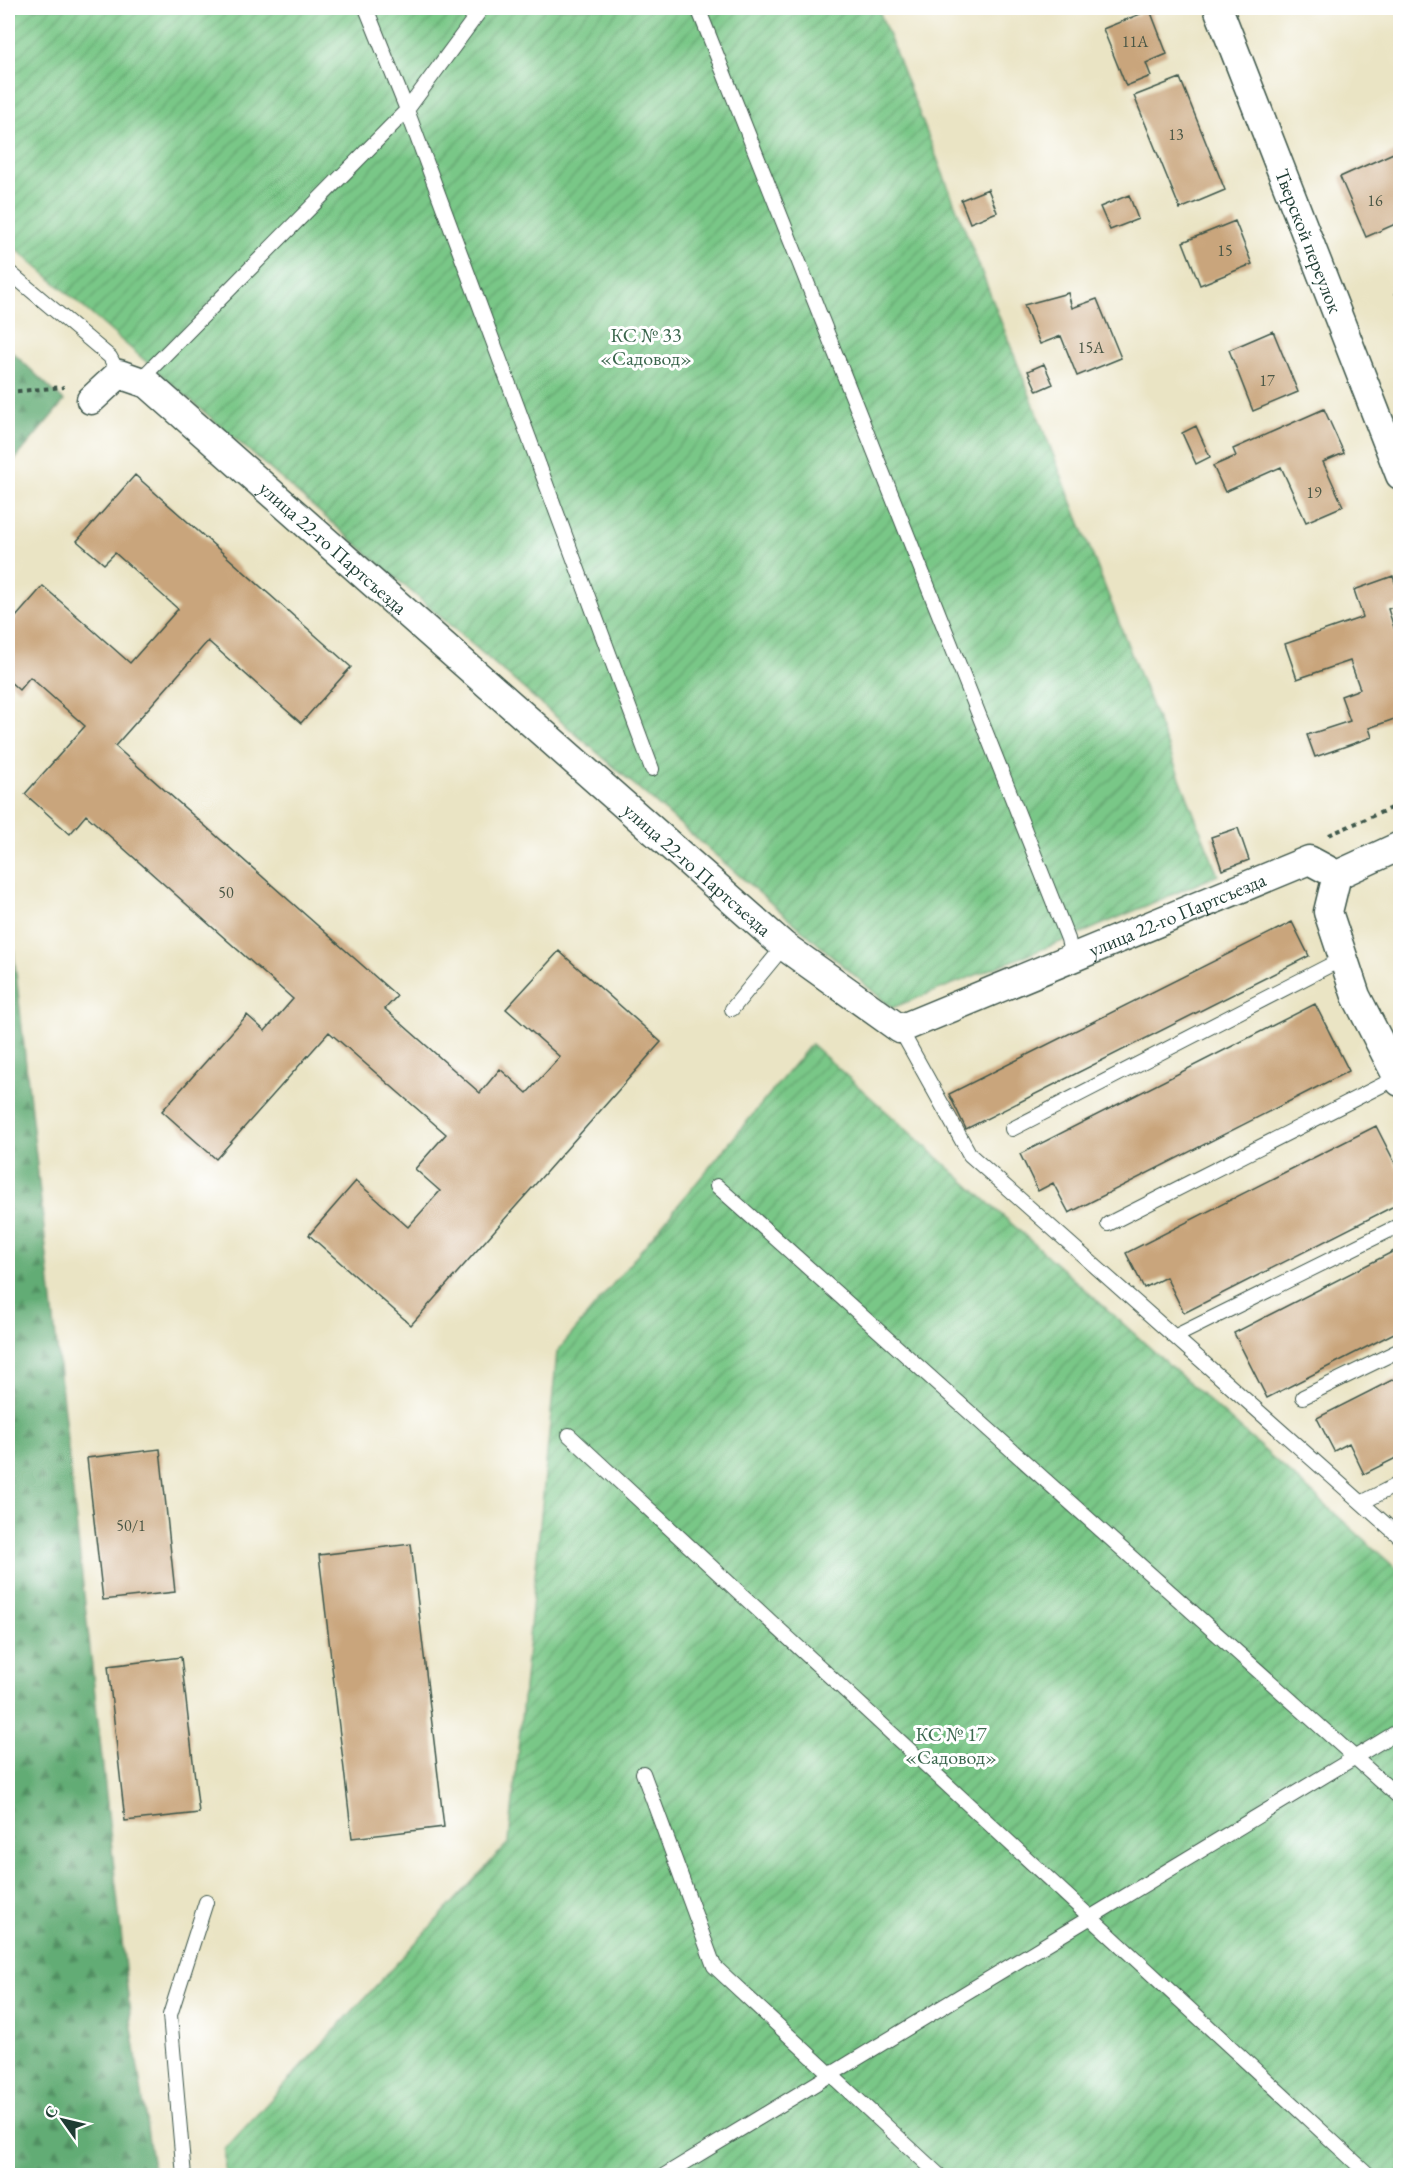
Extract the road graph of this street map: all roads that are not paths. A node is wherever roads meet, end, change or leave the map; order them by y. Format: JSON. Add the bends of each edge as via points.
{"nodes":[{"id":1,"x":366,"y":8,"type":"edge"},
{"id":2,"x":482,"y":8,"type":"edge"},
{"id":3,"x":698,"y":8,"type":"edge"},
{"id":4,"x":1218,"y":8,"type":"edge"},
{"id":5,"x":407,"y":110,"type":"junction"},
{"id":6,"x":8,"y":271,"type":"edge"},
{"id":7,"x":129,"y":378,"type":"junction"},
{"id":8,"x":91,"y":400,"type":"dead end"},
{"id":9,"x":1401,"y":475,"type":"edge"},
{"id":10,"x":652,"y":769,"type":"dead end"},
{"id":11,"x":1401,"y":846,"type":"edge"},
{"id":12,"x":1337,"y":875,"type":"junction"},
{"id":13,"x":784,"y":946,"type":"junction"},
{"id":14,"x":1344,"y":958,"type":"junction"},
{"id":15,"x":1072,"y":959,"type":"junction"},
{"id":16,"x":732,"y":1009,"type":"dead end"},
{"id":17,"x":900,"y":1029,"type":"junction"},
{"id":18,"x":1399,"y":1079,"type":"edge"},
{"id":19,"x":1012,"y":1129,"type":"dead end"},
{"id":20,"x":717,"y":1186,"type":"dead end"},
{"id":21,"x":1108,"y":1224,"type":"dead end"},
{"id":22,"x":1401,"y":1225,"type":"edge"},
{"id":23,"x":1176,"y":1336,"type":"junction"},
{"id":24,"x":1401,"y":1350,"type":"edge"},
{"id":25,"x":1303,"y":1398,"type":"dead end"},
{"id":26,"x":569,"y":1435,"type":"dead end"},
{"id":27,"x":1401,"y":1483,"type":"edge"},
{"id":28,"x":1363,"y":1502,"type":"junction"},
{"id":29,"x":1401,"y":1537,"type":"edge"},
{"id":30,"x":1401,"y":1730,"type":"edge"},
{"id":31,"x":1356,"y":1757,"type":"junction"},
{"id":32,"x":643,"y":1773,"type":"dead end"},
{"id":33,"x":1401,"y":1798,"type":"edge"},
{"id":34,"x":206,"y":1902,"type":"dead end"},
{"id":35,"x":1091,"y":1916,"type":"junction"},
{"id":36,"x":831,"y":2074,"type":"junction"},
{"id":37,"x":184,"y":2175,"type":"edge"},
{"id":38,"x":663,"y":2175,"type":"edge"},
{"id":39,"x":940,"y":2175,"type":"edge"},
{"id":40,"x":1370,"y":2175,"type":"edge"}],
"edges":[{"from":1,"to":5,"type":"lane"},
{"from":2,"to":5,"type":"lane"},
{"from":3,"to":15,"type":"lane","via":[[1071,945]]},
{"from":4,"to":9,"type":"street","name":"Тверской переулок"},
{"from":5,"to":7,"type":"lane"},
{"from":5,"to":10,"type":"lane"},
{"from":6,"to":7,"type":"lane","via":[[110,357]]},
{"from":7,"to":8,"type":"street"},
{"from":7,"to":13,"type":"street","name":"улица 22-го Партсъезда","via":[[148,384]]},
{"from":11,"to":12,"type":"street"},
{"from":12,"to":14,"type":"street","via":[[1328,912]]},
{"from":12,"to":15,"type":"street","name":"улица 22-го Партсъезда","via":[[1309,860]]},
{"from":13,"to":16,"type":"lane"},
{"from":13,"to":17,"type":"street","name":"улица 22-го Партсъезда"},
{"from":14,"to":18,"type":"street","via":[[1356,996]]},
{"from":14,"to":19,"type":"lane"},
{"from":15,"to":17,"type":"street","name":"улица 22-го Партсъезда"},
{"from":17,"to":23,"type":"lane","via":[[970,1155]]},
{"from":18,"to":21,"type":"lane"},
{"from":20,"to":31,"type":"lane"},
{"from":22,"to":23,"type":"lane"},
{"from":23,"to":28,"type":"lane"},
{"from":24,"to":25,"type":"lane"},
{"from":26,"to":35,"type":"lane"},
{"from":27,"to":28,"type":"lane"},
{"from":28,"to":29,"type":"lane"},
{"from":30,"to":31,"type":"lane"},
{"from":31,"to":33,"type":"lane"},
{"from":31,"to":35,"type":"lane"},
{"from":32,"to":36,"type":"lane","via":[[714,1966]]},
{"from":34,"to":37,"type":"lane","via":[[170,2015]]},
{"from":35,"to":36,"type":"lane"},
{"from":35,"to":40,"type":"lane"},
{"from":36,"to":38,"type":"lane"},
{"from":36,"to":39,"type":"lane"}]}
